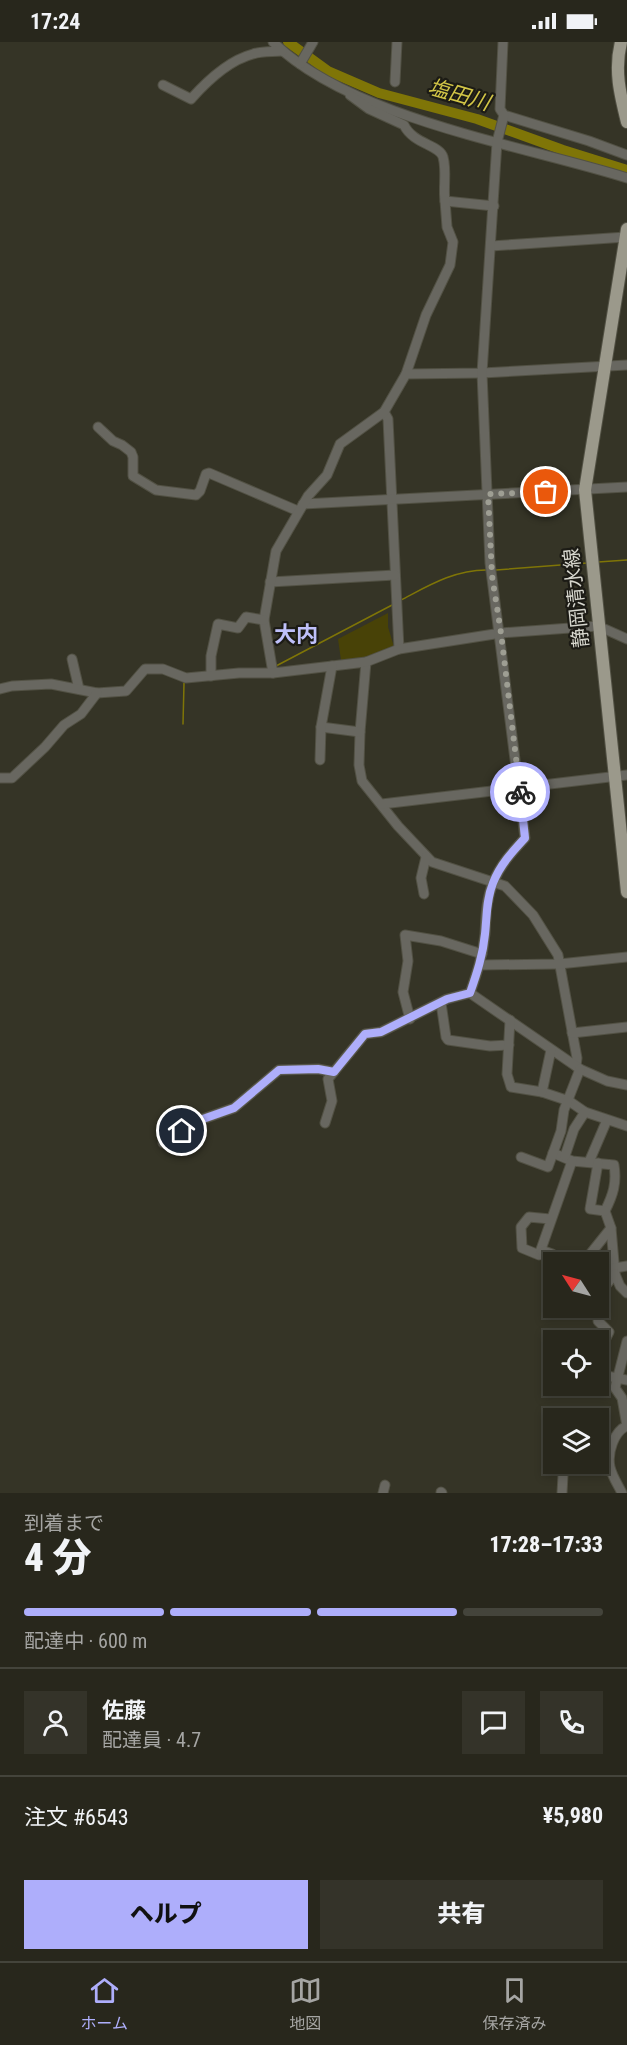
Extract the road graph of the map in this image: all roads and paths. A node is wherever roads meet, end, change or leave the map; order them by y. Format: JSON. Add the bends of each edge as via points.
{"nodes":[{"id":1,"x":273,"y":42,"type":"edge"},
{"id":2,"x":397,"y":42,"type":"edge"},
{"id":3,"x":503,"y":42,"type":"edge"},
{"id":4,"x":621,"y":42,"type":"edge"},
{"id":5,"x":312,"y":45,"type":"edge"},
{"id":6,"x":282,"y":51,"type":"junction"},
{"id":7,"x":301,"y":62,"type":"junction"},
{"id":8,"x":395,"y":82,"type":"dead end"},
{"id":9,"x":163,"y":85,"type":"dead end"},
{"id":10,"x":338,"y":86,"type":"junction"},
{"id":11,"x":504,"y":118,"type":"junction"},
{"id":12,"x":627,"y":122,"type":"edge"},
{"id":13,"x":498,"y":141,"type":"junction"},
{"id":14,"x":627,"y":155,"type":"edge"},
{"id":15,"x":627,"y":178,"type":"edge"},
{"id":16,"x":445,"y":201,"type":"junction"},
{"id":17,"x":494,"y":206,"type":"junction"},
{"id":18,"x":626,"y":233,"type":"edge"},
{"id":19,"x":491,"y":246,"type":"junction"},
{"id":20,"x":627,"y":365,"type":"edge"},
{"id":21,"x":604,"y":366,"type":"junction"},
{"id":22,"x":482,"y":373,"type":"junction"},
{"id":23,"x":406,"y":374,"type":"junction"},
{"id":24,"x":384,"y":412,"type":"junction"},
{"id":25,"x":98,"y":427,"type":"dead end"},
{"id":26,"x":627,"y":487,"type":"edge"},
{"id":27,"x":585,"y":490,"type":"junction"},
{"id":28,"x":488,"y":494,"type":"junction"},
{"id":29,"x":391,"y":500,"type":"junction"},
{"id":30,"x":301,"y":507,"type":"junction"},
{"id":31,"x":395,"y":575,"type":"junction"},
{"id":32,"x":270,"y":582,"type":"junction"},
{"id":33,"x":264,"y":620,"type":"junction"},
{"id":34,"x":598,"y":626,"type":"junction"},
{"id":35,"x":501,"y":633,"type":"junction"},
{"id":36,"x":627,"y":639,"type":"edge"},
{"id":37,"x":399,"y":649,"type":"junction"},
{"id":38,"x":72,"y":659,"type":"dead end"},
{"id":39,"x":366,"y":662,"type":"junction"},
{"id":40,"x":332,"y":666,"type":"junction"},
{"id":41,"x":273,"y":673,"type":"junction"},
{"id":42,"x":211,"y":676,"type":"junction"},
{"id":43,"x":0,"y":689,"type":"edge"},
{"id":44,"x":80,"y":689,"type":"junction"},
{"id":45,"x":97,"y":693,"type":"junction"},
{"id":46,"x":321,"y":727,"type":"junction"},
{"id":47,"x":360,"y":732,"type":"junction"},
{"id":48,"x":320,"y":760,"type":"dead end"},
{"id":49,"x":621,"y":775,"type":"edge"},
{"id":50,"x":0,"y":778,"type":"edge"},
{"id":51,"x":520,"y":788,"type":"junction"},
{"id":52,"x":382,"y":804,"type":"junction"},
{"id":53,"x":426,"y":857,"type":"junction"},
{"id":54,"x":492,"y":884,"type":"junction"},
{"id":55,"x":627,"y":892,"type":"edge"},
{"id":56,"x":424,"y":894,"type":"dead end"},
{"id":57,"x":482,"y":954,"type":"junction"},
{"id":58,"x":627,"y":957,"type":"edge"},
{"id":59,"x":559,"y":964,"type":"junction"},
{"id":60,"x":480,"y":965,"type":"junction"},
{"id":61,"x":470,"y":993,"type":"junction"},
{"id":62,"x":441,"y":1003,"type":"junction"},
{"id":63,"x":410,"y":1019,"type":"junction"},
{"id":64,"x":510,"y":1020,"type":"junction"},
{"id":65,"x":627,"y":1027,"type":"edge"},
{"id":66,"x":572,"y":1033,"type":"junction"},
{"id":67,"x":509,"y":1046,"type":"junction"},
{"id":68,"x":551,"y":1050,"type":"junction"},
{"id":69,"x":578,"y":1068,"type":"junction"},
{"id":70,"x":334,"y":1072,"type":"junction"},
{"id":71,"x":627,"y":1085,"type":"edge"},
{"id":72,"x":542,"y":1092,"type":"junction"},
{"id":73,"x":569,"y":1101,"type":"junction"},
{"id":74,"x":585,"y":1112,"type":"junction"},
{"id":75,"x":607,"y":1120,"type":"junction"},
{"id":76,"x":325,"y":1123,"type":"dead end"},
{"id":77,"x":627,"y":1126,"type":"edge"},
{"id":78,"x":164,"y":1143,"type":"dead end"},
{"id":79,"x":553,"y":1153,"type":"junction"},
{"id":80,"x":521,"y":1157,"type":"dead end"},
{"id":81,"x":569,"y":1159,"type":"junction"},
{"id":82,"x":594,"y":1163,"type":"junction"},
{"id":83,"x":627,"y":1176,"type":"edge"},
{"id":84,"x":616,"y":1178,"type":"junction"},
{"id":85,"x":605,"y":1211,"type":"junction"},
{"id":86,"x":550,"y":1219,"type":"junction"},
{"id":87,"x":612,"y":1228,"type":"junction"},
{"id":88,"x":541,"y":1250,"type":"junction"},
{"id":89,"x":546,"y":1252,"type":"edge"},
{"id":90,"x":592,"y":1252,"type":"edge"},
{"id":91,"x":627,"y":1266,"type":"edge"},
{"id":92,"x":615,"y":1271,"type":"junction"},
{"id":93,"x":609,"y":1279,"type":"edge"},
{"id":94,"x":627,"y":1293,"type":"edge"},
{"id":95,"x":598,"y":1321,"type":"dead end"},
{"id":96,"x":607,"y":1330,"type":"edge"},
{"id":97,"x":627,"y":1341,"type":"edge"},
{"id":98,"x":609,"y":1376,"type":"edge"},
{"id":99,"x":617,"y":1378,"type":"junction"},
{"id":100,"x":627,"y":1380,"type":"edge"},
{"id":101,"x":563,"y":1475,"type":"dead end"},
{"id":102,"x":562,"y":1493,"type":"edge"},
{"id":103,"x":622,"y":1493,"type":"edge"}],
"edges":[{"from":1,"to":6,"type":"street"},
{"from":2,"to":8,"type":"street"},
{"from":3,"to":11,"type":"street","via":[[500,109]]},
{"from":4,"to":12,"type":"main road","via":[[617,84]]},
{"from":5,"to":7,"type":"street"},
{"from":6,"to":7,"type":"street"},
{"from":6,"to":9,"type":"street","via":[[241,58],[191,99]]},
{"from":7,"to":10,"type":"street"},
{"from":10,"to":13,"type":"street","via":[[399,111]]},
{"from":10,"to":16,"type":"street","via":[[438,150],[443,156]]},
{"from":11,"to":13,"type":"street"},
{"from":11,"to":14,"type":"street"},
{"from":13,"to":15,"type":"street"},
{"from":13,"to":17,"type":"street"},
{"from":16,"to":17,"type":"street"},
{"from":16,"to":23,"type":"street","via":[[447,227],[453,242],[450,265],[426,315]]},
{"from":17,"to":19,"type":"street"},
{"from":18,"to":19,"type":"street"},
{"from":18,"to":21,"type":"main road","name":"静岡清水線"},
{"from":19,"to":22,"type":"street"},
{"from":20,"to":21,"type":"street"},
{"from":21,"to":22,"type":"street"},
{"from":21,"to":27,"type":"main road","name":"静岡清水線"},
{"from":22,"to":23,"type":"street"},
{"from":22,"to":28,"type":"street"},
{"from":23,"to":24,"type":"street"},
{"from":24,"to":29,"type":"street","via":[[388,419]]},
{"from":24,"to":30,"type":"street","via":[[340,444],[327,475]]},
{"from":25,"to":30,"type":"street","via":[[131,452],[133,476],[156,490],[195,495],[209,473]]},
{"from":26,"to":27,"type":"street"},
{"from":27,"to":28,"type":"street"},
{"from":27,"to":34,"type":"main road","name":"静岡清水線"},
{"from":28,"to":29,"type":"street"},
{"from":28,"to":35,"type":"street","via":[[490,563]]},
{"from":29,"to":30,"type":"street"},
{"from":29,"to":31,"type":"street"},
{"from":30,"to":32,"type":"street","via":[[276,551]]},
{"from":31,"to":32,"type":"street"},
{"from":31,"to":37,"type":"street"},
{"from":32,"to":33,"type":"street"},
{"from":33,"to":41,"type":"street"},
{"from":33,"to":42,"type":"street","via":[[246,617],[238,628],[218,624]]},
{"from":34,"to":35,"type":"street"},
{"from":34,"to":36,"type":"street"},
{"from":34,"to":49,"type":"main road","name":"静岡清水線"},
{"from":35,"to":37,"type":"street"},
{"from":35,"to":51,"type":"street"},
{"from":37,"to":39,"type":"street"},
{"from":38,"to":44,"type":"street"},
{"from":39,"to":40,"type":"street"},
{"from":39,"to":47,"type":"street"},
{"from":40,"to":41,"type":"street"},
{"from":40,"to":46,"type":"street"},
{"from":41,"to":42,"type":"street"},
{"from":42,"to":45,"type":"street","via":[[186,678],[151,668],[145,669],[126,691]]},
{"from":43,"to":44,"type":"street","via":[[51,684]]},
{"from":44,"to":45,"type":"street"},
{"from":45,"to":50,"type":"street","via":[[81,714],[64,725],[12,778]]},
{"from":46,"to":47,"type":"street"},
{"from":46,"to":48,"type":"street"},
{"from":47,"to":52,"type":"street","via":[[362,781]]},
{"from":49,"to":51,"type":"street"},
{"from":49,"to":55,"type":"main road","name":"静岡清水線"},
{"from":51,"to":52,"type":"street"},
{"from":51,"to":54,"type":"street","via":[[525,838],[504,861]]},
{"from":52,"to":53,"type":"street"},
{"from":53,"to":54,"type":"street"},
{"from":53,"to":56,"type":"street"},
{"from":54,"to":57,"type":"street","via":[[484,916]]},
{"from":54,"to":59,"type":"street","via":[[505,886],[526,907],[558,955]]},
{"from":57,"to":60,"type":"street"},
{"from":57,"to":63,"type":"street","via":[[441,940],[405,935],[408,961],[403,992]]},
{"from":58,"to":59,"type":"street"},
{"from":59,"to":60,"type":"street"},
{"from":59,"to":66,"type":"street"},
{"from":60,"to":61,"type":"street"},
{"from":61,"to":62,"type":"street"},
{"from":61,"to":64,"type":"street"},
{"from":62,"to":63,"type":"street"},
{"from":62,"to":67,"type":"street","via":[[448,1040]]},
{"from":63,"to":70,"type":"street","via":[[381,1032],[365,1034]]},
{"from":64,"to":67,"type":"street"},
{"from":64,"to":68,"type":"street"},
{"from":65,"to":66,"type":"street"},
{"from":66,"to":69,"type":"street"},
{"from":67,"to":72,"type":"street","via":[[507,1074],[511,1087]]},
{"from":68,"to":69,"type":"street"},
{"from":68,"to":72,"type":"street"},
{"from":69,"to":71,"type":"street"},
{"from":69,"to":73,"type":"street"},
{"from":70,"to":76,"type":"street","via":[[328,1079],[332,1101]]},
{"from":70,"to":78,"type":"street","via":[[279,1070],[234,1108],[200,1120]]},
{"from":72,"to":73,"type":"street"},
{"from":73,"to":74,"type":"street"},
{"from":73,"to":79,"type":"street"},
{"from":74,"to":75,"type":"street"},
{"from":74,"to":81,"type":"street","via":[[574,1129]]},
{"from":75,"to":77,"type":"street"},
{"from":75,"to":82,"type":"street"},
{"from":79,"to":80,"type":"street","via":[[548,1167]]},
{"from":79,"to":81,"type":"street"},
{"from":81,"to":82,"type":"street"},
{"from":81,"to":86,"type":"street"},
{"from":82,"to":84,"type":"street","via":[[614,1165]]},
{"from":82,"to":85,"type":"street","via":[[590,1209]]},
{"from":83,"to":84,"type":"street"},
{"from":84,"to":85,"type":"street"},
{"from":85,"to":87,"type":"street"},
{"from":86,"to":88,"type":"street"},
{"from":86,"to":88,"type":"street","via":[[529,1217],[521,1227],[522,1248],[539,1255]]},
{"from":87,"to":90,"type":"street"},
{"from":87,"to":92,"type":"street"},
{"from":88,"to":89,"type":"street"},
{"from":91,"to":92,"type":"street"},
{"from":92,"to":93,"type":"street"},
{"from":92,"to":94,"type":"street"},
{"from":95,"to":96,"type":"street"},
{"from":97,"to":99,"type":"street"},
{"from":98,"to":99,"type":"street"},
{"from":99,"to":100,"type":"street"},
{"from":99,"to":103,"type":"street","via":[[615,1388],[622,1398],[627,1426],[616,1435],[609,1466]]},
{"from":101,"to":102,"type":"street"}]}
